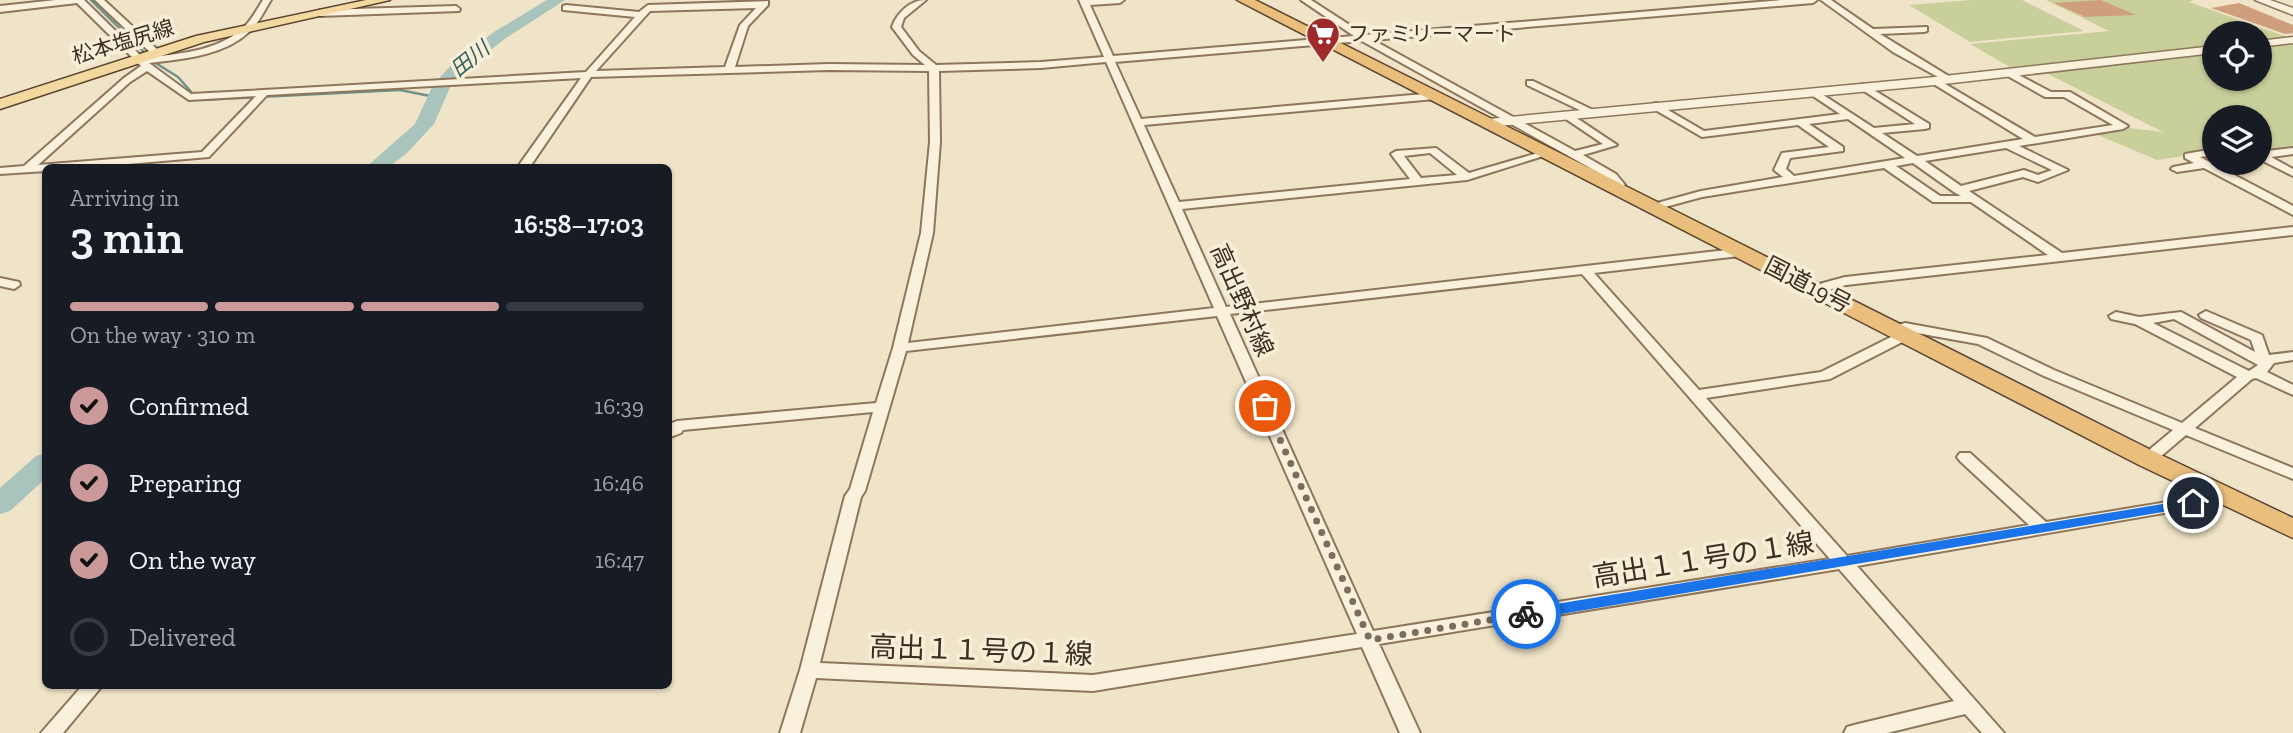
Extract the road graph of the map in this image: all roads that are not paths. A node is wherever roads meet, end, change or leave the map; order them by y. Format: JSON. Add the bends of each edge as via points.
{"nodes":[{"id":1,"x":79,"y":0,"type":"edge"},
{"id":2,"x":99,"y":0,"type":"edge"},
{"id":3,"x":267,"y":0,"type":"edge"},
{"id":4,"x":384,"y":0,"type":"edge"},
{"id":5,"x":443,"y":0,"type":"edge"},
{"id":6,"x":922,"y":0,"type":"edge"},
{"id":7,"x":1120,"y":0,"type":"edge"},
{"id":8,"x":1244,"y":0,"type":"edge"},
{"id":9,"x":1253,"y":0,"type":"edge"},
{"id":10,"x":1305,"y":0,"type":"edge"},
{"id":11,"x":1813,"y":0,"type":"edge"},
{"id":12,"x":1825,"y":0,"type":"edge"},
{"id":13,"x":2260,"y":0,"type":"edge"},
{"id":14,"x":1084,"y":1,"type":"edge"},
{"id":15,"x":765,"y":3,"type":"edge"},
{"id":16,"x":566,"y":8,"type":"dead end"},
{"id":17,"x":0,"y":9,"type":"edge"},
{"id":18,"x":456,"y":9,"type":"dead end"},
{"id":19,"x":419,"y":10,"type":"junction"},
{"id":20,"x":2293,"y":12,"type":"edge"},
{"id":21,"x":320,"y":13,"type":"junction"},
{"id":22,"x":640,"y":15,"type":"junction"},
{"id":23,"x":249,"y":27,"type":"junction"},
{"id":24,"x":1924,"y":29,"type":"dead end"},
{"id":25,"x":1873,"y":32,"type":"junction"},
{"id":26,"x":1360,"y":36,"type":"junction"},
{"id":27,"x":1324,"y":40,"type":"junction"},
{"id":28,"x":2293,"y":40,"type":"edge"},
{"id":29,"x":2272,"y":42,"type":"edge"},
{"id":30,"x":2202,"y":50,"type":"edge"},
{"id":31,"x":1108,"y":57,"type":"junction"},
{"id":32,"x":148,"y":59,"type":"junction"},
{"id":33,"x":933,"y":68,"type":"junction"},
{"id":34,"x":729,"y":71,"type":"junction"},
{"id":35,"x":2009,"y":73,"type":"junction"},
{"id":36,"x":587,"y":75,"type":"junction"},
{"id":37,"x":1950,"y":80,"type":"junction"},
{"id":38,"x":1935,"y":81,"type":"junction"},
{"id":39,"x":1530,"y":83,"type":"dead end"},
{"id":40,"x":1864,"y":87,"type":"junction"},
{"id":41,"x":1814,"y":92,"type":"junction"},
{"id":42,"x":263,"y":95,"type":"junction"},
{"id":43,"x":1435,"y":96,"type":"junction"},
{"id":44,"x":0,"y":104,"type":"edge"},
{"id":45,"x":1656,"y":106,"type":"junction"},
{"id":46,"x":1592,"y":112,"type":"junction"},
{"id":47,"x":1565,"y":115,"type":"junction"},
{"id":48,"x":1849,"y":116,"type":"junction"},
{"id":49,"x":1515,"y":120,"type":"junction"},
{"id":50,"x":1489,"y":123,"type":"junction"},
{"id":51,"x":1801,"y":123,"type":"junction"},
{"id":52,"x":1137,"y":124,"type":"junction"},
{"id":53,"x":1872,"y":131,"type":"junction"},
{"id":54,"x":2034,"y":141,"type":"junction"},
{"id":55,"x":2008,"y":146,"type":"junction"},
{"id":56,"x":2293,"y":151,"type":"edge"},
{"id":57,"x":1548,"y":153,"type":"junction"},
{"id":58,"x":2272,"y":153,"type":"edge"},
{"id":59,"x":1576,"y":154,"type":"junction"},
{"id":60,"x":2202,"y":154,"type":"edge"},
{"id":61,"x":1912,"y":159,"type":"junction"},
{"id":62,"x":2202,"y":162,"type":"edge"},
{"id":63,"x":2272,"y":162,"type":"edge"},
{"id":64,"x":91,"y":164,"type":"edge"},
{"id":65,"x":526,"y":164,"type":"edge"},
{"id":66,"x":1886,"y":164,"type":"junction"},
{"id":67,"x":2202,"y":166,"type":"edge"},
{"id":68,"x":42,"y":168,"type":"edge"},
{"id":69,"x":27,"y":169,"type":"junction"},
{"id":70,"x":2177,"y":169,"type":"dead end"},
{"id":71,"x":0,"y":171,"type":"edge"},
{"id":72,"x":2293,"y":173,"type":"edge"},
{"id":73,"x":2226,"y":175,"type":"edge"},
{"id":74,"x":1467,"y":177,"type":"junction"},
{"id":75,"x":1793,"y":180,"type":"junction"},
{"id":76,"x":1418,"y":182,"type":"junction"},
{"id":77,"x":1615,"y":187,"type":"junction"},
{"id":78,"x":1958,"y":190,"type":"junction"},
{"id":79,"x":1970,"y":199,"type":"junction"},
{"id":80,"x":1176,"y":206,"type":"junction"},
{"id":81,"x":1654,"y":207,"type":"junction"},
{"id":82,"x":2293,"y":211,"type":"edge"},
{"id":83,"x":2293,"y":231,"type":"edge"},
{"id":84,"x":1744,"y":252,"type":"junction"},
{"id":85,"x":2060,"y":257,"type":"junction"},
{"id":86,"x":1585,"y":270,"type":"junction"},
{"id":87,"x":0,"y":282,"type":"edge"},
{"id":88,"x":14,"y":285,"type":"dead end"},
{"id":89,"x":1817,"y":289,"type":"junction"},
{"id":90,"x":1223,"y":313,"type":"junction"},
{"id":91,"x":2206,"y":315,"type":"dead end"},
{"id":92,"x":2116,"y":316,"type":"dead end"},
{"id":93,"x":2139,"y":321,"type":"junction"},
{"id":94,"x":1900,"y":332,"type":"junction"},
{"id":95,"x":900,"y":348,"type":"junction"},
{"id":96,"x":2293,"y":356,"type":"edge"},
{"id":97,"x":2257,"y":371,"type":"junction"},
{"id":98,"x":2293,"y":391,"type":"edge"},
{"id":99,"x":1696,"y":395,"type":"junction"},
{"id":100,"x":881,"y":407,"type":"junction"},
{"id":101,"x":2183,"y":428,"type":"junction"},
{"id":102,"x":672,"y":432,"type":"edge"},
{"id":103,"x":1965,"y":457,"type":"dead end"},
{"id":104,"x":2148,"y":459,"type":"junction"},
{"id":105,"x":2293,"y":474,"type":"edge"},
{"id":106,"x":2228,"y":497,"type":"junction"},
{"id":107,"x":2293,"y":528,"type":"edge"},
{"id":108,"x":2043,"y":529,"type":"junction"},
{"id":109,"x":1841,"y":563,"type":"junction"},
{"id":110,"x":1370,"y":640,"type":"junction"},
{"id":111,"x":809,"y":670,"type":"junction"},
{"id":112,"x":90,"y":689,"type":"edge"},
{"id":113,"x":1969,"y":705,"type":"junction"},
{"id":114,"x":51,"y":733,"type":"edge"},
{"id":115,"x":790,"y":733,"type":"edge"},
{"id":116,"x":1410,"y":733,"type":"edge"},
{"id":117,"x":1854,"y":733,"type":"edge"},
{"id":118,"x":1994,"y":733,"type":"edge"}],
"edges":[{"from":1,"to":17,"type":"street"},
{"from":1,"to":32,"type":"street"},
{"from":2,"to":32,"type":"street"},
{"from":3,"to":23,"type":"street"},
{"from":4,"to":21,"type":"main road","name":"松本塩尻線"},
{"from":5,"to":19,"type":"street"},
{"from":6,"to":33,"type":"street","via":[[896,27]]},
{"from":7,"to":14,"type":"street"},
{"from":8,"to":27,"type":"highway","name":"国道19号"},
{"from":9,"to":27,"type":"highway","name":"国道19号"},
{"from":10,"to":26,"type":"street"},
{"from":11,"to":26,"type":"street"},
{"from":12,"to":25,"type":"street"},
{"from":13,"to":20,"type":"street"},
{"from":14,"to":31,"type":"street","name":"高出野村線"},
{"from":15,"to":22,"type":"street","via":[[648,8]]},
{"from":15,"to":34,"type":"street","via":[[744,25]]},
{"from":16,"to":22,"type":"street"},
{"from":18,"to":19,"type":"street"},
{"from":19,"to":21,"type":"street"},
{"from":21,"to":23,"type":"main road","name":"松本塩尻線"},
{"from":22,"to":36,"type":"street"},
{"from":23,"to":32,"type":"main road","name":"松本塩尻線"},
{"from":24,"to":25,"type":"street"},
{"from":25,"to":37,"type":"street"},
{"from":26,"to":27,"type":"street"},
{"from":26,"to":49,"type":"street"},
{"from":27,"to":31,"type":"street"},
{"from":27,"to":43,"type":"highway","name":"国道19号"},
{"from":28,"to":29,"type":"street"},
{"from":30,"to":35,"type":"street"},
{"from":31,"to":33,"type":"street","via":[[1041,65]]},
{"from":31,"to":52,"type":"street","name":"高出野村線"},
{"from":32,"to":42,"type":"street","via":[[185,97]]},
{"from":32,"to":44,"type":"main road","name":"松本塩尻線"},
{"from":32,"to":69,"type":"street"},
{"from":33,"to":34,"type":"street"},
{"from":33,"to":95,"type":"street","via":[[935,142],[929,220]]},
{"from":34,"to":36,"type":"street"},
{"from":35,"to":37,"type":"street"},
{"from":35,"to":54,"type":"street","via":[[2049,95],[2066,94],[2123,126]]},
{"from":36,"to":42,"type":"street"},
{"from":36,"to":65,"type":"street"},
{"from":37,"to":38,"type":"street"},
{"from":38,"to":40,"type":"street"},
{"from":38,"to":54,"type":"street"},
{"from":39,"to":46,"type":"street"},
{"from":40,"to":41,"type":"street"},
{"from":40,"to":53,"type":"street","via":[[1924,127]]},
{"from":41,"to":45,"type":"street"},
{"from":41,"to":48,"type":"street"},
{"from":42,"to":64,"type":"street","via":[[205,155]]},
{"from":43,"to":50,"type":"highway","name":"国道19号"},
{"from":43,"to":52,"type":"street"},
{"from":45,"to":46,"type":"street"},
{"from":45,"to":51,"type":"street","via":[[1702,134]]},
{"from":46,"to":47,"type":"street"},
{"from":47,"to":49,"type":"street"},
{"from":47,"to":59,"type":"street","via":[[1612,145]]},
{"from":48,"to":51,"type":"street"},
{"from":48,"to":53,"type":"street"},
{"from":49,"to":50,"type":"street"},
{"from":49,"to":59,"type":"street"},
{"from":50,"to":57,"type":"highway","name":"国道19号"},
{"from":51,"to":75,"type":"street","via":[[1839,149],[1786,155],[1780,170]]},
{"from":52,"to":80,"type":"street","name":"高出野村線"},
{"from":53,"to":61,"type":"street"},
{"from":54,"to":55,"type":"street"},
{"from":55,"to":61,"type":"street"},
{"from":55,"to":78,"type":"street","via":[[2062,170],[2038,179],[2024,173]]},
{"from":56,"to":58,"type":"street"},
{"from":57,"to":74,"type":"street"},
{"from":57,"to":77,"type":"highway","name":"国道19号"},
{"from":59,"to":77,"type":"street","via":[[1618,180]]},
{"from":60,"to":62,"type":"street","via":[[2189,156]]},
{"from":61,"to":66,"type":"street"},
{"from":61,"to":78,"type":"street"},
{"from":63,"to":72,"type":"street"},
{"from":66,"to":75,"type":"street"},
{"from":66,"to":79,"type":"street","via":[[1937,200]]},
{"from":67,"to":70,"type":"street"},
{"from":68,"to":69,"type":"street"},
{"from":69,"to":71,"type":"street"},
{"from":73,"to":82,"type":"street"},
{"from":74,"to":76,"type":"street"},
{"from":74,"to":76,"type":"street","via":[[1432,150],[1395,154]]},
{"from":75,"to":81,"type":"street","via":[[1701,194]]},
{"from":76,"to":80,"type":"street"},
{"from":77,"to":81,"type":"highway","name":"国道19号"},
{"from":78,"to":79,"type":"street"},
{"from":79,"to":85,"type":"street"},
{"from":80,"to":90,"type":"street","name":"高出野村線"},
{"from":81,"to":84,"type":"highway","name":"国道19号"},
{"from":83,"to":85,"type":"street"},
{"from":84,"to":86,"type":"street"},
{"from":84,"to":89,"type":"highway","name":"国道19号"},
{"from":85,"to":89,"type":"street","via":[[1845,281]]},
{"from":86,"to":90,"type":"street"},
{"from":86,"to":99,"type":"street"},
{"from":87,"to":88,"type":"street"},
{"from":89,"to":94,"type":"highway","name":"国道19号"},
{"from":90,"to":95,"type":"street"},
{"from":90,"to":110,"type":"street","name":"高出野村線"},
{"from":91,"to":97,"type":"street","via":[[2257,338]]},
{"from":92,"to":93,"type":"street"},
{"from":93,"to":97,"type":"street"},
{"from":93,"to":97,"type":"street","via":[[2176,315]]},
{"from":94,"to":99,"type":"street","via":[[1825,376]]},
{"from":94,"to":101,"type":"street","via":[[1905,327],[1982,341]]},
{"from":94,"to":104,"type":"highway","name":"国道19号"},
{"from":95,"to":100,"type":"street"},
{"from":96,"to":97,"type":"street"},
{"from":97,"to":98,"type":"street"},
{"from":97,"to":101,"type":"street"},
{"from":99,"to":109,"type":"street"},
{"from":100,"to":102,"type":"street","via":[[677,426]]},
{"from":100,"to":111,"type":"street","via":[[853,496]]},
{"from":101,"to":104,"type":"street"},
{"from":101,"to":105,"type":"street"},
{"from":103,"to":108,"type":"street"},
{"from":104,"to":106,"type":"highway","name":"国道19号"},
{"from":106,"to":107,"type":"highway","name":"国道19号"},
{"from":106,"to":108,"type":"street","name":"高出１１号の１線"},
{"from":108,"to":109,"type":"street","name":"高出１１号の１線"},
{"from":109,"to":110,"type":"street","name":"高出１１号の１線"},
{"from":109,"to":113,"type":"street"},
{"from":110,"to":111,"type":"street","name":"高出１１号の１線","via":[[1093,683]]},
{"from":110,"to":116,"type":"street","name":"高出野村線"},
{"from":111,"to":115,"type":"street"},
{"from":112,"to":114,"type":"street"},
{"from":113,"to":117,"type":"street"},
{"from":113,"to":118,"type":"street"}]}
